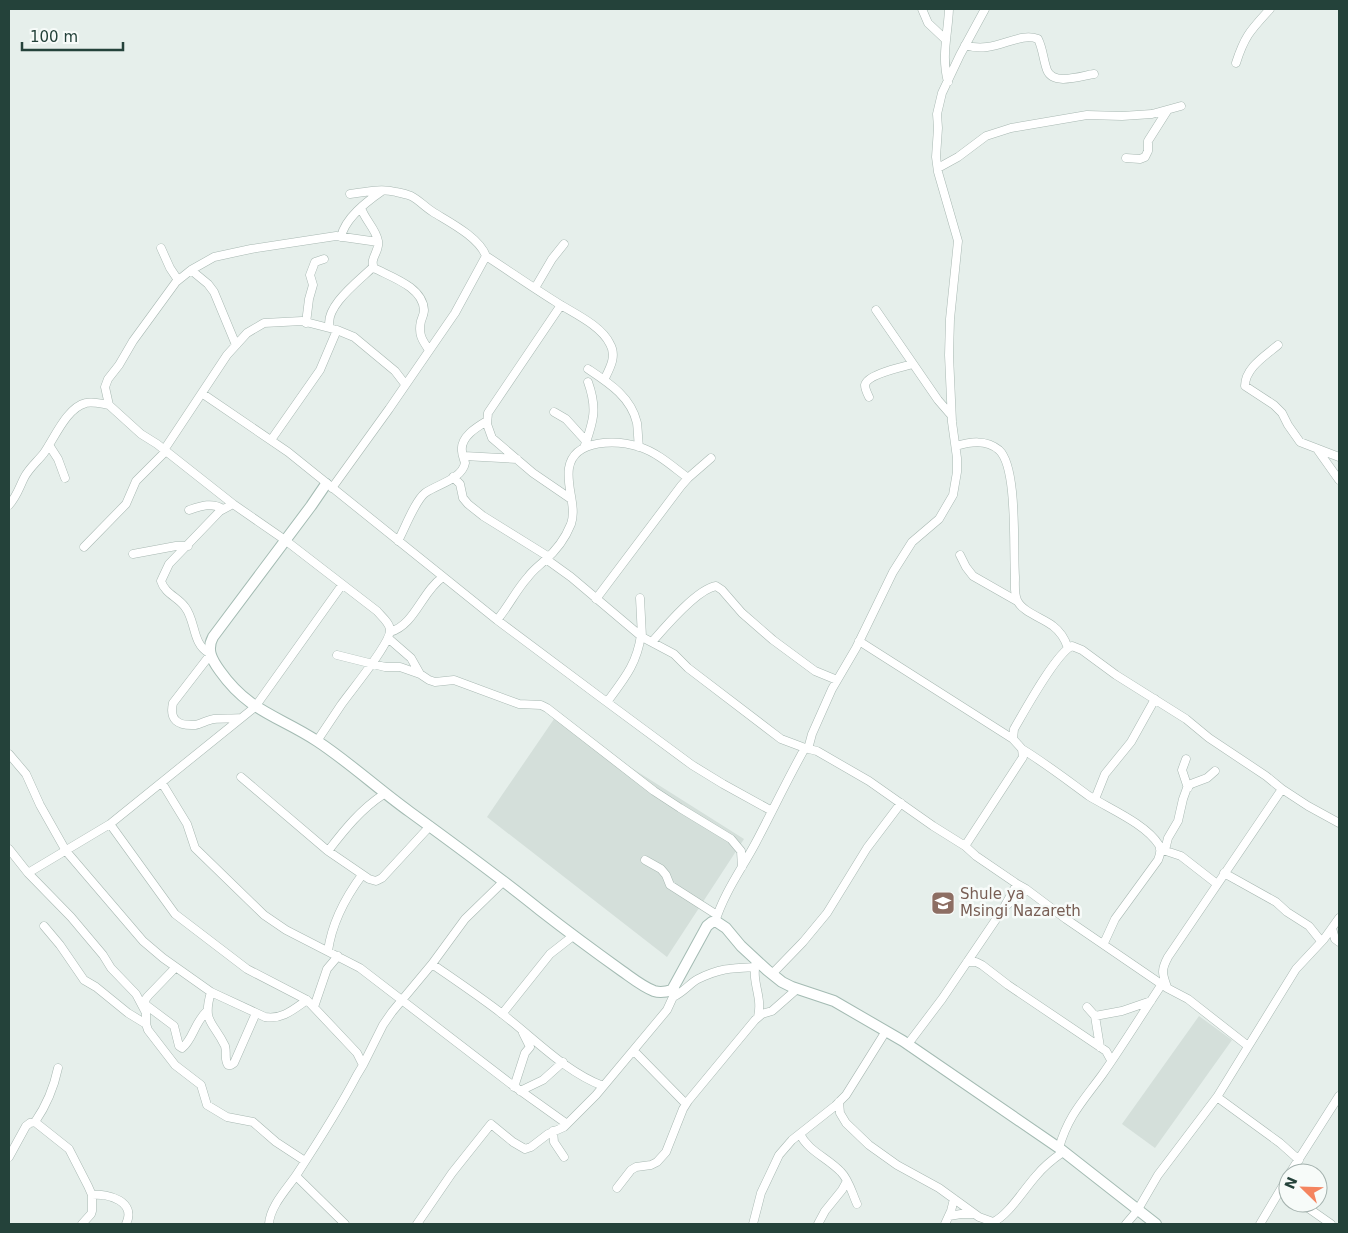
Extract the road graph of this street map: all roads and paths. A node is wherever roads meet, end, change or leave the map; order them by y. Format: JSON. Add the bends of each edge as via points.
{"nodes":[{"id":1,"x":922,"y":9,"type":"edge"},
{"id":2,"x":949,"y":9,"type":"edge"},
{"id":3,"x":985,"y":9,"type":"edge"},
{"id":4,"x":1270,"y":9,"type":"edge"},
{"id":5,"x":945,"y":39,"type":"junction"},
{"id":6,"x":965,"y":45,"type":"junction"},
{"id":7,"x":1236,"y":63,"type":"dead end"},
{"id":8,"x":1094,"y":74,"type":"dead end"},
{"id":9,"x":948,"y":82,"type":"junction"},
{"id":10,"x":1181,"y":106,"type":"dead end"},
{"id":11,"x":1167,"y":110,"type":"junction"},
{"id":12,"x":1126,"y":158,"type":"dead end"},
{"id":13,"x":938,"y":168,"type":"junction"},
{"id":14,"x":382,"y":191,"type":"junction"},
{"id":15,"x":350,"y":194,"type":"dead end"},
{"id":16,"x":361,"y":208,"type":"junction"},
{"id":17,"x":341,"y":237,"type":"junction"},
{"id":18,"x":378,"y":242,"type":"junction"},
{"id":19,"x":564,"y":244,"type":"dead end"},
{"id":20,"x":161,"y":248,"type":"dead end"},
{"id":21,"x":486,"y":256,"type":"junction"},
{"id":22,"x":324,"y":259,"type":"dead end"},
{"id":23,"x":373,"y":267,"type":"junction"},
{"id":24,"x":191,"y":270,"type":"junction"},
{"id":25,"x":178,"y":280,"type":"junction"},
{"id":26,"x":536,"y":288,"type":"junction"},
{"id":27,"x":561,"y":305,"type":"junction"},
{"id":28,"x":876,"y":310,"type":"dead end"},
{"id":29,"x":306,"y":322,"type":"junction"},
{"id":30,"x":333,"y":329,"type":"junction"},
{"id":31,"x":236,"y":344,"type":"junction"},
{"id":32,"x":1278,"y":345,"type":"dead end"},
{"id":33,"x":429,"y":350,"type":"junction"},
{"id":34,"x":913,"y":364,"type":"junction"},
{"id":35,"x":588,"y":369,"type":"dead end"},
{"id":36,"x":604,"y":380,"type":"junction"},
{"id":37,"x":588,"y":382,"type":"dead end"},
{"id":38,"x":405,"y":384,"type":"junction"},
{"id":39,"x":203,"y":394,"type":"junction"},
{"id":40,"x":869,"y":397,"type":"dead end"},
{"id":41,"x":110,"y":405,"type":"junction"},
{"id":42,"x":554,"y":412,"type":"dead end"},
{"id":43,"x":951,"y":414,"type":"junction"},
{"id":44,"x":487,"y":421,"type":"junction"},
{"id":45,"x":271,"y":440,"type":"junction"},
{"id":46,"x":585,"y":444,"type":"junction"},
{"id":47,"x":49,"y":445,"type":"junction"},
{"id":48,"x":639,"y":446,"type":"junction"},
{"id":49,"x":956,"y":446,"type":"junction"},
{"id":50,"x":1317,"y":449,"type":"junction"},
{"id":51,"x":165,"y":450,"type":"junction"},
{"id":52,"x":464,"y":456,"type":"junction"},
{"id":53,"x":1339,"y":457,"type":"edge"},
{"id":54,"x":711,"y":458,"type":"dead end"},
{"id":55,"x":517,"y":459,"type":"junction"},
{"id":56,"x":453,"y":477,"type":"junction"},
{"id":57,"x":65,"y":478,"type":"dead end"},
{"id":58,"x":688,"y":478,"type":"junction"},
{"id":59,"x":1339,"y":480,"type":"edge"},
{"id":60,"x":329,"y":486,"type":"junction"},
{"id":61,"x":571,"y":499,"type":"junction"},
{"id":62,"x":9,"y":504,"type":"edge"},
{"id":63,"x":233,"y":504,"type":"junction"},
{"id":64,"x":189,"y":510,"type":"dead end"},
{"id":65,"x":223,"y":510,"type":"junction"},
{"id":66,"x":285,"y":540,"type":"junction"},
{"id":67,"x":398,"y":541,"type":"junction"},
{"id":68,"x":188,"y":546,"type":"junction"},
{"id":69,"x":84,"y":547,"type":"dead end"},
{"id":70,"x":133,"y":554,"type":"dead end"},
{"id":71,"x":960,"y":555,"type":"dead end"},
{"id":72,"x":548,"y":558,"type":"junction"},
{"id":73,"x":443,"y":577,"type":"junction"},
{"id":74,"x":342,"y":585,"type":"junction"},
{"id":75,"x":596,"y":598,"type":"junction"},
{"id":76,"x":640,"y":598,"type":"dead end"},
{"id":77,"x":1017,"y":601,"type":"junction"},
{"id":78,"x":497,"y":620,"type":"junction"},
{"id":79,"x":389,"y":635,"type":"junction"},
{"id":80,"x":642,"y":636,"type":"junction"},
{"id":81,"x":859,"y":641,"type":"junction"},
{"id":82,"x":652,"y":642,"type":"junction"},
{"id":83,"x":1068,"y":648,"type":"junction"},
{"id":84,"x":210,"y":654,"type":"junction"},
{"id":85,"x":337,"y":655,"type":"dead end"},
{"id":86,"x":372,"y":664,"type":"junction"},
{"id":87,"x":420,"y":674,"type":"junction"},
{"id":88,"x":837,"y":680,"type":"junction"},
{"id":89,"x":1155,"y":699,"type":"junction"},
{"id":90,"x":607,"y":702,"type":"junction"},
{"id":91,"x":255,"y":707,"type":"junction"},
{"id":92,"x":241,"y":718,"type":"junction"},
{"id":93,"x":1013,"y":739,"type":"junction"},
{"id":94,"x":317,"y":741,"type":"junction"},
{"id":95,"x":1020,"y":748,"type":"junction"},
{"id":96,"x":806,"y":749,"type":"junction"},
{"id":97,"x":9,"y":754,"type":"edge"},
{"id":98,"x":1186,"y":759,"type":"dead end"},
{"id":99,"x":1215,"y":771,"type":"dead end"},
{"id":100,"x":241,"y":777,"type":"dead end"},
{"id":101,"x":162,"y":783,"type":"junction"},
{"id":102,"x":1188,"y":788,"type":"junction"},
{"id":103,"x":1282,"y":789,"type":"junction"},
{"id":104,"x":384,"y":794,"type":"junction"},
{"id":105,"x":1095,"y":799,"type":"junction"},
{"id":106,"x":901,"y":803,"type":"junction"},
{"id":107,"x":772,"y":811,"type":"junction"},
{"id":108,"x":1339,"y":823,"type":"edge"},
{"id":109,"x":110,"y":824,"type":"junction"},
{"id":110,"x":430,"y":826,"type":"junction"},
{"id":111,"x":965,"y":846,"type":"junction"},
{"id":112,"x":9,"y":849,"type":"edge"},
{"id":113,"x":1162,"y":850,"type":"junction"},
{"id":114,"x":66,"y":851,"type":"junction"},
{"id":115,"x":328,"y":851,"type":"junction"},
{"id":116,"x":645,"y":860,"type":"dead end"},
{"id":117,"x":742,"y":867,"type":"junction"},
{"id":118,"x":28,"y":872,"type":"junction"},
{"id":119,"x":1224,"y":873,"type":"junction"},
{"id":120,"x":362,"y":875,"type":"junction"},
{"id":121,"x":504,"y":881,"type":"junction"},
{"id":122,"x":1017,"y":884,"type":"junction"},
{"id":123,"x":1217,"y":884,"type":"junction"},
{"id":124,"x":1026,"y":888,"type":"junction"},
{"id":125,"x":1003,"y":910,"type":"junction"},
{"id":126,"x":1339,"y":918,"type":"edge"},
{"id":127,"x":716,"y":919,"type":"junction"},
{"id":128,"x":44,"y":926,"type":"dead end"},
{"id":129,"x":1332,"y":928,"type":"junction"},
{"id":130,"x":573,"y":936,"type":"junction"},
{"id":131,"x":1323,"y":940,"type":"junction"},
{"id":132,"x":1339,"y":941,"type":"edge"},
{"id":133,"x":1104,"y":943,"type":"junction"},
{"id":134,"x":328,"y":951,"type":"junction"},
{"id":135,"x":973,"y":952,"type":"junction"},
{"id":136,"x":338,"y":956,"type":"junction"},
{"id":137,"x":967,"y":962,"type":"junction"},
{"id":138,"x":432,"y":964,"type":"junction"},
{"id":139,"x":756,"y":964,"type":"junction"},
{"id":140,"x":980,"y":964,"type":"junction"},
{"id":141,"x":176,"y":968,"type":"junction"},
{"id":142,"x":772,"y":974,"type":"junction"},
{"id":143,"x":676,"y":984,"type":"junction"},
{"id":144,"x":1164,"y":986,"type":"junction"},
{"id":145,"x":797,"y":988,"type":"junction"},
{"id":146,"x":211,"y":992,"type":"junction"},
{"id":147,"x":673,"y":997,"type":"junction"},
{"id":148,"x":307,"y":1000,"type":"junction"},
{"id":149,"x":402,"y":1000,"type":"junction"},
{"id":150,"x":1150,"y":1001,"type":"junction"},
{"id":151,"x":146,"y":1005,"type":"junction"},
{"id":152,"x":314,"y":1007,"type":"junction"},
{"id":153,"x":1087,"y":1007,"type":"dead end"},
{"id":154,"x":207,"y":1011,"type":"junction"},
{"id":155,"x":256,"y":1013,"type":"junction"},
{"id":156,"x":146,"y":1014,"type":"junction"},
{"id":157,"x":502,"y":1014,"type":"junction"},
{"id":158,"x":1095,"y":1016,"type":"junction"},
{"id":159,"x":757,"y":1018,"type":"junction"},
{"id":160,"x":146,"y":1024,"type":"junction"},
{"id":161,"x":522,"y":1031,"type":"junction"},
{"id":162,"x":886,"y":1031,"type":"junction"},
{"id":163,"x":908,"y":1044,"type":"junction"},
{"id":164,"x":1248,"y":1046,"type":"junction"},
{"id":165,"x":1100,"y":1047,"type":"junction"},
{"id":166,"x":634,"y":1050,"type":"junction"},
{"id":167,"x":1111,"y":1060,"type":"junction"},
{"id":168,"x":563,"y":1062,"type":"junction"},
{"id":169,"x":362,"y":1065,"type":"junction"},
{"id":170,"x":58,"y":1068,"type":"dead end"},
{"id":171,"x":603,"y":1086,"type":"junction"},
{"id":172,"x":517,"y":1089,"type":"junction"},
{"id":173,"x":1339,"y":1096,"type":"edge"},
{"id":174,"x":1217,"y":1097,"type":"junction"},
{"id":175,"x":839,"y":1102,"type":"junction"},
{"id":176,"x":686,"y":1104,"type":"junction"},
{"id":177,"x":35,"y":1122,"type":"junction"},
{"id":178,"x":567,"y":1124,"type":"junction"},
{"id":179,"x":553,"y":1132,"type":"junction"},
{"id":180,"x":800,"y":1134,"type":"junction"},
{"id":181,"x":1061,"y":1150,"type":"junction"},
{"id":182,"x":9,"y":1157,"type":"edge"},
{"id":183,"x":564,"y":1157,"type":"dead end"},
{"id":184,"x":1299,"y":1160,"type":"junction"},
{"id":185,"x":305,"y":1161,"type":"junction"},
{"id":186,"x":1297,"y":1163,"type":"edge"},
{"id":187,"x":296,"y":1176,"type":"junction"},
{"id":188,"x":847,"y":1180,"type":"junction"},
{"id":189,"x":617,"y":1188,"type":"dead end"},
{"id":190,"x":92,"y":1195,"type":"junction"},
{"id":191,"x":1278,"y":1196,"type":"edge"},
{"id":192,"x":954,"y":1199,"type":"junction"},
{"id":193,"x":857,"y":1204,"type":"dead end"},
{"id":194,"x":1137,"y":1211,"type":"junction"},
{"id":195,"x":1315,"y":1213,"type":"edge"},
{"id":196,"x":976,"y":1214,"type":"junction"},
{"id":197,"x":949,"y":1216,"type":"junction"},
{"id":198,"x":986,"y":1222,"type":"edge"},
{"id":199,"x":82,"y":1224,"type":"edge"},
{"id":200,"x":126,"y":1224,"type":"edge"},
{"id":201,"x":269,"y":1224,"type":"edge"},
{"id":202,"x":345,"y":1224,"type":"edge"},
{"id":203,"x":417,"y":1224,"type":"edge"},
{"id":204,"x":753,"y":1224,"type":"edge"},
{"id":205,"x":818,"y":1224,"type":"edge"},
{"id":206,"x":945,"y":1224,"type":"edge"},
{"id":207,"x":1126,"y":1224,"type":"edge"},
{"id":208,"x":1156,"y":1224,"type":"edge"},
{"id":209,"x":1260,"y":1224,"type":"edge"},
{"id":210,"x":1331,"y":1224,"type":"edge"}],
"edges":[{"from":1,"to":5,"type":"street","via":[[928,23]]},
{"from":2,"to":5,"type":"street"},
{"from":3,"to":6,"type":"street"},
{"from":4,"to":7,"type":"street","via":[[1244,39]]},
{"from":5,"to":9,"type":"street","via":[[944,66]]},
{"from":6,"to":8,"type":"street","via":[[992,47],[1031,37],[1038,39],[1048,72],[1054,78]]},
{"from":6,"to":9,"type":"street"},
{"from":9,"to":13,"type":"street","via":[[937,114]]},
{"from":10,"to":11,"type":"street"},
{"from":11,"to":12,"type":"street","via":[[1148,141],[1145,157]]},
{"from":11,"to":13,"type":"street","via":[[1138,116],[1086,115],[1011,128],[986,136]]},
{"from":13,"to":43,"type":"street","via":[[958,241],[950,319]]},
{"from":14,"to":15,"type":"street"},
{"from":14,"to":16,"type":"street"},
{"from":14,"to":21,"type":"street","via":[[413,197],[471,238]]},
{"from":16,"to":17,"type":"street","via":[[346,224]]},
{"from":16,"to":18,"type":"street"},
{"from":17,"to":18,"type":"street"},
{"from":17,"to":24,"type":"street","via":[[214,257]]},
{"from":18,"to":23,"type":"street"},
{"from":19,"to":26,"type":"street"},
{"from":20,"to":25,"type":"street"},
{"from":21,"to":26,"type":"street"},
{"from":21,"to":33,"type":"street","via":[[455,313]]},
{"from":22,"to":29,"type":"street","via":[[315,262],[310,275],[313,288]]},
{"from":23,"to":30,"type":"street","via":[[337,303],[329,321]]},
{"from":23,"to":33,"type":"street","via":[[421,298],[424,311],[419,331]]},
{"from":24,"to":25,"type":"street"},
{"from":24,"to":31,"type":"street","via":[[214,292]]},
{"from":25,"to":41,"type":"street","via":[[108,379],[105,387]]},
{"from":26,"to":27,"type":"street"},
{"from":27,"to":36,"type":"street","via":[[589,322],[611,344],[613,360]]},
{"from":27,"to":44,"type":"street","via":[[488,413]]},
{"from":28,"to":34,"type":"street"},
{"from":29,"to":30,"type":"street"},
{"from":29,"to":31,"type":"street","via":[[264,323]]},
{"from":30,"to":38,"type":"street","via":[[362,343],[395,371]]},
{"from":30,"to":45,"type":"street","via":[[330,350],[320,370]]},
{"from":31,"to":39,"type":"street"},
{"from":32,"to":50,"type":"street","via":[[1250,370],[1244,385],[1282,413],[1300,442]]},
{"from":33,"to":38,"type":"street"},
{"from":34,"to":40,"type":"street","via":[[872,376],[865,387]]},
{"from":34,"to":43,"type":"street"},
{"from":35,"to":36,"type":"street"},
{"from":36,"to":48,"type":"street","via":[[622,394],[631,407],[637,423]]},
{"from":37,"to":46,"type":"street","via":[[594,397],[594,413]]},
{"from":38,"to":60,"type":"street"},
{"from":39,"to":45,"type":"street"},
{"from":39,"to":51,"type":"street"},
{"from":41,"to":47,"type":"street","via":[[80,405],[62,424]]},
{"from":41,"to":51,"type":"street","via":[[141,434]]},
{"from":42,"to":46,"type":"street","via":[[566,419]]},
{"from":43,"to":49,"type":"street"},
{"from":44,"to":52,"type":"street","via":[[467,436],[462,450]]},
{"from":44,"to":55,"type":"street","via":[[492,438]]},
{"from":45,"to":60,"type":"street"},
{"from":46,"to":48,"type":"street","via":[[605,442]]},
{"from":46,"to":61,"type":"street","via":[[569,465]]},
{"from":47,"to":57,"type":"street"},
{"from":47,"to":62,"type":"street","via":[[30,468],[19,492]]},
{"from":48,"to":58,"type":"street"},
{"from":49,"to":77,"type":"street","via":[[970,442],[987,443],[999,450],[1007,461],[1015,527]]},
{"from":49,"to":81,"type":"street","via":[[954,496],[939,520],[918,536],[907,550]]},
{"from":50,"to":53,"type":"street"},
{"from":50,"to":59,"type":"street"},
{"from":51,"to":63,"type":"street"},
{"from":51,"to":69,"type":"street","via":[[136,481],[121,510]]},
{"from":52,"to":55,"type":"street"},
{"from":52,"to":56,"type":"street","via":[[465,466]]},
{"from":54,"to":58,"type":"street"},
{"from":55,"to":61,"type":"street"},
{"from":56,"to":67,"type":"street","via":[[417,503]]},
{"from":56,"to":72,"type":"street","via":[[460,484],[468,504]]},
{"from":58,"to":75,"type":"street"},
{"from":60,"to":66,"type":"street"},
{"from":60,"to":67,"type":"street"},
{"from":61,"to":72,"type":"street","via":[[574,516],[563,540]]},
{"from":63,"to":65,"type":"street"},
{"from":63,"to":66,"type":"street"},
{"from":64,"to":65,"type":"street","via":[[210,505]]},
{"from":65,"to":68,"type":"street"},
{"from":66,"to":74,"type":"street"},
{"from":66,"to":84,"type":"street","via":[[213,637]]},
{"from":67,"to":73,"type":"street"},
{"from":68,"to":70,"type":"street"},
{"from":68,"to":84,"type":"street","via":[[169,564],[161,581],[168,593],[186,608],[200,646]]},
{"from":71,"to":77,"type":"street","via":[[972,576]]},
{"from":72,"to":75,"type":"street"},
{"from":72,"to":78,"type":"street","via":[[527,578]]},
{"from":73,"to":78,"type":"street"},
{"from":73,"to":79,"type":"street","via":[[399,628]]},
{"from":74,"to":79,"type":"street","via":[[377,611],[388,624]]},
{"from":74,"to":91,"type":"street"},
{"from":75,"to":80,"type":"street"},
{"from":76,"to":80,"type":"street"},
{"from":77,"to":83,"type":"street","via":[[1053,626]]},
{"from":78,"to":90,"type":"street"},
{"from":79,"to":86,"type":"street"},
{"from":79,"to":87,"type":"street","via":[[411,658]]},
{"from":80,"to":82,"type":"street"},
{"from":80,"to":90,"type":"street","via":[[632,667]]},
{"from":81,"to":88,"type":"street"},
{"from":81,"to":93,"type":"street"},
{"from":82,"to":88,"type":"street","via":[[704,590],[716,586],[773,640],[814,671]]},
{"from":82,"to":96,"type":"street","via":[[674,654],[781,739]]},
{"from":83,"to":89,"type":"street","via":[[1072,646],[1082,650]]},
{"from":83,"to":93,"type":"street","via":[[1028,705],[1014,729]]},
{"from":84,"to":91,"type":"street","via":[[230,685]]},
{"from":84,"to":92,"type":"street","via":[[173,703],[173,718],[180,723],[196,724],[211,719]]},
{"from":85,"to":86,"type":"street"},
{"from":86,"to":87,"type":"street","via":[[400,667]]},
{"from":86,"to":94,"type":"street"},
{"from":87,"to":117,"type":"street","via":[[435,682],[464,683],[519,704],[541,704],[648,786],[731,839],[741,851]]},
{"from":88,"to":96,"type":"street"},
{"from":89,"to":103,"type":"street"},
{"from":89,"to":105,"type":"street","via":[[1131,742],[1105,774]]},
{"from":90,"to":107,"type":"street","via":[[692,765]]},
{"from":91,"to":92,"type":"street"},
{"from":91,"to":94,"type":"street"},
{"from":92,"to":101,"type":"street"},
{"from":93,"to":95,"type":"street"},
{"from":94,"to":104,"type":"street"},
{"from":95,"to":105,"type":"street"},
{"from":95,"to":111,"type":"street","via":[[1024,753],[1021,762]]},
{"from":96,"to":106,"type":"street","via":[[817,751],[846,767]]},
{"from":96,"to":107,"type":"street","via":[[785,782]]},
{"from":97,"to":114,"type":"street","via":[[26,774]]},
{"from":98,"to":102,"type":"street","via":[[1182,770]]},
{"from":99,"to":102,"type":"street"},
{"from":100,"to":115,"type":"street"},
{"from":101,"to":109,"type":"street"},
{"from":101,"to":134,"type":"street","via":[[202,855],[274,923]]},
{"from":102,"to":113,"type":"street","via":[[1178,821]]},
{"from":103,"to":108,"type":"street"},
{"from":103,"to":119,"type":"street"},
{"from":104,"to":110,"type":"street"},
{"from":104,"to":115,"type":"street","via":[[357,815]]},
{"from":105,"to":113,"type":"street","via":[[1134,822]]},
{"from":106,"to":111,"type":"street"},
{"from":106,"to":142,"type":"street","via":[[867,848],[827,913]]},
{"from":107,"to":117,"type":"street"},
{"from":109,"to":114,"type":"street"},
{"from":109,"to":148,"type":"street","via":[[166,903],[185,923],[247,969]]},
{"from":110,"to":120,"type":"street","via":[[382,878],[376,881]]},
{"from":110,"to":121,"type":"street"},
{"from":111,"to":122,"type":"street"},
{"from":112,"to":118,"type":"street"},
{"from":113,"to":123,"type":"street","via":[[1181,856]]},
{"from":113,"to":133,"type":"street","via":[[1115,919]]},
{"from":114,"to":118,"type":"street"},
{"from":114,"to":141,"type":"street","via":[[143,941]]},
{"from":115,"to":120,"type":"street"},
{"from":116,"to":127,"type":"street","via":[[661,869],[670,885]]},
{"from":117,"to":127,"type":"street","via":[[729,886]]},
{"from":118,"to":156,"type":"street","via":[[136,994]]},
{"from":119,"to":123,"type":"street"},
{"from":119,"to":131,"type":"street","via":[[1276,902]]},
{"from":120,"to":134,"type":"street","via":[[334,923]]},
{"from":121,"to":130,"type":"street"},
{"from":121,"to":138,"type":"street","via":[[465,919]]},
{"from":122,"to":124,"type":"street"},
{"from":122,"to":125,"type":"street"},
{"from":123,"to":144,"type":"street","via":[[1162,968]]},
{"from":124,"to":125,"type":"street"},
{"from":124,"to":133,"type":"street"},
{"from":125,"to":135,"type":"street"},
{"from":126,"to":129,"type":"street"},
{"from":127,"to":139,"type":"street"},
{"from":127,"to":143,"type":"street","via":[[707,926]]},
{"from":128,"to":160,"type":"street","via":[[84,980]]},
{"from":129,"to":131,"type":"street"},
{"from":129,"to":132,"type":"street"},
{"from":130,"to":143,"type":"street","via":[[654,991],[672,990]]},
{"from":130,"to":157,"type":"street","via":[[550,954]]},
{"from":131,"to":132,"type":"street"},
{"from":131,"to":164,"type":"street","via":[[1296,969]]},
{"from":133,"to":144,"type":"street"},
{"from":134,"to":136,"type":"street"},
{"from":135,"to":137,"type":"street"},
{"from":135,"to":140,"type":"street"},
{"from":136,"to":149,"type":"street","via":[[360,968]]},
{"from":136,"to":152,"type":"street","via":[[327,969]]},
{"from":137,"to":140,"type":"street"},
{"from":137,"to":163,"type":"street"},
{"from":138,"to":149,"type":"street"},
{"from":138,"to":157,"type":"street"},
{"from":139,"to":142,"type":"street"},
{"from":139,"to":147,"type":"street","via":[[723,969],[698,979]]},
{"from":139,"to":159,"type":"street","via":[[760,1003]]},
{"from":140,"to":165,"type":"street"},
{"from":141,"to":146,"type":"street"},
{"from":141,"to":151,"type":"street","via":[[148,996]]},
{"from":142,"to":145,"type":"street"},
{"from":143,"to":147,"type":"street"},
{"from":144,"to":150,"type":"street"},
{"from":144,"to":164,"type":"street","via":[[1188,999]]},
{"from":145,"to":159,"type":"street","via":[[778,1006]]},
{"from":145,"to":162,"type":"street","via":[[834,1002]]},
{"from":146,"to":154,"type":"street"},
{"from":146,"to":155,"type":"street"},
{"from":147,"to":166,"type":"street"},
{"from":148,"to":152,"type":"street"},
{"from":148,"to":155,"type":"street","via":[[274,1019]]},
{"from":149,"to":169,"type":"street","via":[[383,1025]]},
{"from":149,"to":172,"type":"street"},
{"from":150,"to":158,"type":"street"},
{"from":150,"to":167,"type":"street"},
{"from":151,"to":154,"type":"street","via":[[174,1026],[182,1048]]},
{"from":151,"to":156,"type":"street"},
{"from":152,"to":169,"type":"street","via":[[356,1052]]},
{"from":153,"to":158,"type":"street"},
{"from":154,"to":155,"type":"street","via":[[226,1049],[228,1065],[234,1062]]},
{"from":156,"to":160,"type":"street"},
{"from":157,"to":161,"type":"street"},
{"from":158,"to":165,"type":"street"},
{"from":159,"to":176,"type":"street"},
{"from":160,"to":185,"type":"street","via":[[175,1064],[201,1085],[207,1105],[227,1117],[252,1122]]},
{"from":161,"to":168,"type":"street"},
{"from":161,"to":172,"type":"street","via":[[530,1046],[525,1053]]},
{"from":162,"to":163,"type":"street"},
{"from":162,"to":175,"type":"street"},
{"from":163,"to":181,"type":"street"},
{"from":164,"to":174,"type":"street"},
{"from":165,"to":167,"type":"street"},
{"from":166,"to":171,"type":"street"},
{"from":166,"to":176,"type":"street"},
{"from":167,"to":181,"type":"street","via":[[1064,1130]]},
{"from":168,"to":171,"type":"street"},
{"from":168,"to":172,"type":"street","via":[[543,1080]]},
{"from":169,"to":185,"type":"street"},
{"from":170,"to":177,"type":"street","via":[[54,1085]]},
{"from":171,"to":178,"type":"street"},
{"from":172,"to":178,"type":"street"},
{"from":173,"to":184,"type":"street"},
{"from":174,"to":184,"type":"street"},
{"from":174,"to":194,"type":"street","via":[[1158,1175]]},
{"from":175,"to":180,"type":"street"},
{"from":175,"to":192,"type":"street","via":[[840,1113],[846,1123],[869,1145]]},
{"from":176,"to":189,"type":"street","via":[[666,1152],[657,1162],[631,1170]]},
{"from":177,"to":182,"type":"street","via":[[26,1126]]},
{"from":177,"to":190,"type":"street","via":[[69,1149]]},
{"from":178,"to":179,"type":"street"},
{"from":179,"to":183,"type":"street","via":[[554,1142]]},
{"from":179,"to":203,"type":"street","via":[[526,1149],[492,1124],[452,1173]]},
{"from":180,"to":188,"type":"street","via":[[809,1147],[833,1164]]},
{"from":180,"to":204,"type":"street","via":[[779,1155],[761,1193]]},
{"from":181,"to":194,"type":"street"},
{"from":181,"to":198,"type":"street","via":[[999,1220]]},
{"from":184,"to":186,"type":"street"},
{"from":185,"to":187,"type":"street"},
{"from":187,"to":201,"type":"street","via":[[277,1203]]},
{"from":187,"to":202,"type":"street"},
{"from":188,"to":193,"type":"street"},
{"from":188,"to":205,"type":"street"},
{"from":190,"to":199,"type":"street","via":[[92,1210]]},
{"from":190,"to":200,"type":"street","via":[[112,1197],[124,1203],[129,1212]]},
{"from":191,"to":209,"type":"street"},
{"from":192,"to":196,"type":"street"},
{"from":192,"to":197,"type":"street"},
{"from":194,"to":207,"type":"street"},
{"from":194,"to":208,"type":"street"},
{"from":195,"to":210,"type":"street"},
{"from":196,"to":197,"type":"street"},
{"from":196,"to":198,"type":"street"},
{"from":197,"to":206,"type":"street"}]}
